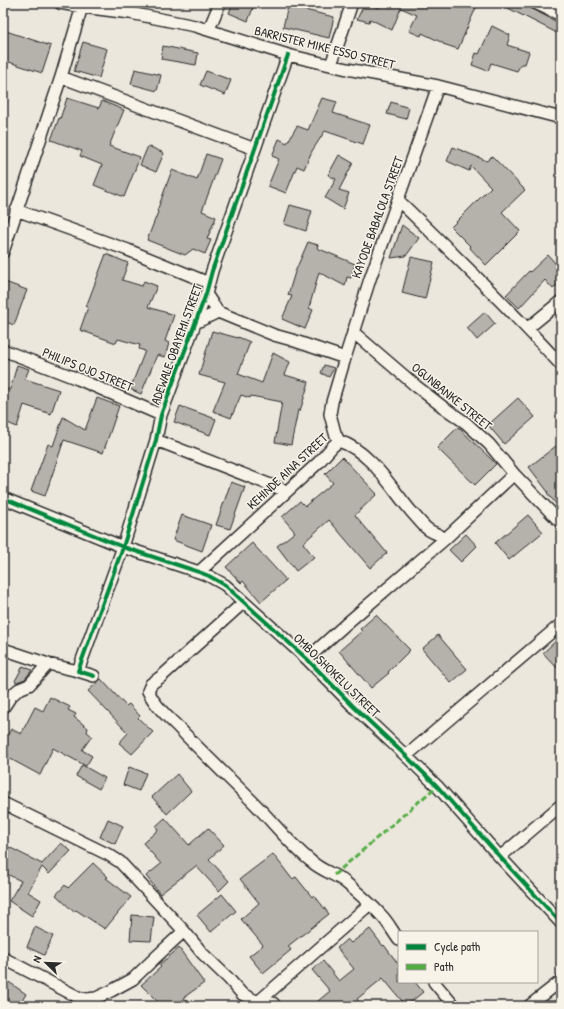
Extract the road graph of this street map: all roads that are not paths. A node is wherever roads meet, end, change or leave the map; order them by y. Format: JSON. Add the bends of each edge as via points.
{"nodes":[{"id":1,"x":60,"y":3,"type":"edge"},
{"id":2,"x":220,"y":3,"type":"edge"},
{"id":3,"x":352,"y":3,"type":"edge"},
{"id":4,"x":535,"y":3,"type":"edge"},
{"id":5,"x":82,"y":5,"type":"edge"},
{"id":6,"x":561,"y":15,"type":"edge"},
{"id":7,"x":209,"y":29,"type":"junction"},
{"id":8,"x":288,"y":55,"type":"junction"},
{"id":9,"x":331,"y":65,"type":"junction"},
{"id":10,"x":61,"y":77,"type":"junction"},
{"id":11,"x":438,"y":86,"type":"junction"},
{"id":12,"x":561,"y":118,"type":"edge"},
{"id":13,"x":255,"y":150,"type":"junction"},
{"id":14,"x":399,"y":201,"type":"junction"},
{"id":15,"x":16,"y":210,"type":"junction"},
{"id":16,"x":4,"y":246,"type":"edge"},
{"id":17,"x":209,"y":283,"type":"junction"},
{"id":18,"x":206,"y":294,"type":"junction"},
{"id":19,"x":561,"y":301,"type":"edge"},
{"id":20,"x":218,"y":312,"type":"junction"},
{"id":21,"x":195,"y":323,"type":"junction"},
{"id":22,"x":528,"y":328,"type":"junction"},
{"id":23,"x":353,"y":332,"type":"junction"},
{"id":24,"x":3,"y":350,"type":"edge"},
{"id":25,"x":345,"y":358,"type":"junction"},
{"id":26,"x":561,"y":365,"type":"edge"},
{"id":27,"x":161,"y":415,"type":"junction"},
{"id":28,"x":156,"y":440,"type":"junction"},
{"id":29,"x":339,"y":441,"type":"junction"},
{"id":30,"x":514,"y":474,"type":"junction"},
{"id":31,"x":286,"y":491,"type":"junction"},
{"id":32,"x":3,"y":498,"type":"edge"},
{"id":33,"x":561,"y":523,"type":"edge"},
{"id":34,"x":445,"y":539,"type":"junction"},
{"id":35,"x":123,"y":547,"type":"junction"},
{"id":36,"x":199,"y":572,"type":"junction"},
{"id":37,"x":244,"y":602,"type":"junction"},
{"id":38,"x":561,"y":624,"type":"edge"},
{"id":39,"x":3,"y":648,"type":"edge"},
{"id":40,"x":307,"y":659,"type":"junction"},
{"id":41,"x":48,"y":664,"type":"junction"},
{"id":42,"x":78,"y":671,"type":"junction"},
{"id":43,"x":94,"y":676,"type":"dead end"},
{"id":44,"x":3,"y":708,"type":"edge"},
{"id":45,"x":406,"y":756,"type":"junction"},
{"id":46,"x":3,"y":803,"type":"edge"},
{"id":47,"x":561,"y":805,"type":"edge"},
{"id":48,"x":500,"y":857,"type":"junction"},
{"id":49,"x":370,"y":904,"type":"junction"},
{"id":50,"x":561,"y":923,"type":"edge"},
{"id":51,"x":184,"y":931,"type":"junction"},
{"id":52,"x":398,"y":939,"type":"edge"},
{"id":53,"x":3,"y":958,"type":"edge"},
{"id":54,"x":561,"y":981,"type":"edge"},
{"id":55,"x":435,"y":983,"type":"edge"},
{"id":56,"x":258,"y":1002,"type":"junction"},
{"id":57,"x":275,"y":1006,"type":"edge"},
{"id":58,"x":454,"y":1006,"type":"edge"},
{"id":59,"x":529,"y":1006,"type":"edge"}],
"edges":[{"from":1,"to":5,"type":"street","name":"BARRISTER MIKE ESSO STREET"},
{"from":2,"to":7,"type":"street"},
{"from":3,"to":9,"type":"street"},
{"from":4,"to":6,"type":"street"},
{"from":5,"to":7,"type":"street","name":"BARRISTER MIKE ESSO STREET"},
{"from":5,"to":10,"type":"street"},
{"from":7,"to":8,"type":"street","name":"BARRISTER MIKE ESSO STREET"},
{"from":8,"to":9,"type":"street","name":"BARRISTER MIKE ESSO STREET"},
{"from":8,"to":13,"type":"street","name":"ADEWALE OBAYEMI STREET"},
{"from":9,"to":11,"type":"street","name":"BARRISTER MIKE ESSO STREET"},
{"from":10,"to":13,"type":"street"},
{"from":10,"to":15,"type":"street"},
{"from":11,"to":12,"type":"street","name":"BARRISTER MIKE ESSO STREET"},
{"from":11,"to":14,"type":"street","name":"KAYODE BABALOLA STREET"},
{"from":13,"to":17,"type":"street","name":"ADEWALE OBAYEMI STREET"},
{"from":14,"to":22,"type":"street"},
{"from":14,"to":23,"type":"street","name":"KAYODE BABALOLA STREET"},
{"from":15,"to":16,"type":"street"},
{"from":15,"to":17,"type":"street","via":[[128,250]]},
{"from":17,"to":18,"type":"street","name":"ADEWALE OBAYEMI STREET"},
{"from":18,"to":20,"type":"street"},
{"from":18,"to":21,"type":"street","name":"ADEWALE OBAYEMI STREET"},
{"from":19,"to":22,"type":"street"},
{"from":20,"to":21,"type":"street"},
{"from":20,"to":25,"type":"street","via":[[274,335]]},
{"from":21,"to":27,"type":"street","name":"ADEWALE OBAYEMI STREET"},
{"from":22,"to":26,"type":"street"},
{"from":23,"to":25,"type":"street","name":"KAYODE BABALOLA STREET"},
{"from":23,"to":30,"type":"street","name":"OGUNBANKE STREET","via":[[416,386],[466,423],[489,444]]},
{"from":24,"to":27,"type":"street","name":"PHILIPS OJO STREET"},
{"from":25,"to":29,"type":"street","name":"KAYODE BABALOLA STREET","via":[[330,414]]},
{"from":27,"to":28,"type":"street","name":"ADEWALE OBAYEMI STREET"},
{"from":28,"to":31,"type":"street"},
{"from":28,"to":35,"type":"street","name":"ADEWALE OBAYEMI STREET"},
{"from":29,"to":31,"type":"street","name":"KEHINDE AINA STREET"},
{"from":29,"to":34,"type":"street","name":"KEHINDE AINA STREET","via":[[359,452],[387,479],[423,525]]},
{"from":30,"to":33,"type":"street","name":"OGUNBANKE STREET"},
{"from":30,"to":34,"type":"street"},
{"from":31,"to":36,"type":"street","name":"KEHINDE AINA STREET"},
{"from":32,"to":35,"type":"street","name":"OMBO SHOKELU STREET"},
{"from":34,"to":40,"type":"street"},
{"from":35,"to":36,"type":"street","name":"OMBO SHOKELU STREET"},
{"from":35,"to":42,"type":"street","name":"ADEWALE OBAYEMI STREET"},
{"from":36,"to":37,"type":"street","name":"OMBO SHOKELU STREET","via":[[226,585]]},
{"from":37,"to":40,"type":"street","name":"OMBO SHOKELU STREET"},
{"from":37,"to":49,"type":"street","via":[[151,684],[148,691],[162,710],[290,843],[321,869],[345,882]]},
{"from":38,"to":45,"type":"street"},
{"from":39,"to":41,"type":"street"},
{"from":40,"to":45,"type":"street","name":"OMBO SHOKELU STREET"},
{"from":41,"to":42,"type":"street"},
{"from":41,"to":44,"type":"street","via":[[29,685],[11,696]]},
{"from":42,"to":43,"type":"street"},
{"from":45,"to":48,"type":"street","name":"OMBO SHOKELU STREET","via":[[437,786]]},
{"from":46,"to":51,"type":"street","via":[[120,862]]},
{"from":47,"to":48,"type":"street"},
{"from":48,"to":50,"type":"street","name":"OMBO SHOKELU STREET"},
{"from":49,"to":52,"type":"street","via":[[382,915]]},
{"from":49,"to":56,"type":"street"},
{"from":51,"to":53,"type":"street","via":[[133,978],[96,998],[78,997]]},
{"from":51,"to":56,"type":"street","via":[[242,994]]},
{"from":54,"to":59,"type":"street"},
{"from":55,"to":58,"type":"street"},
{"from":56,"to":57,"type":"street","via":[[273,1003]]}]}
